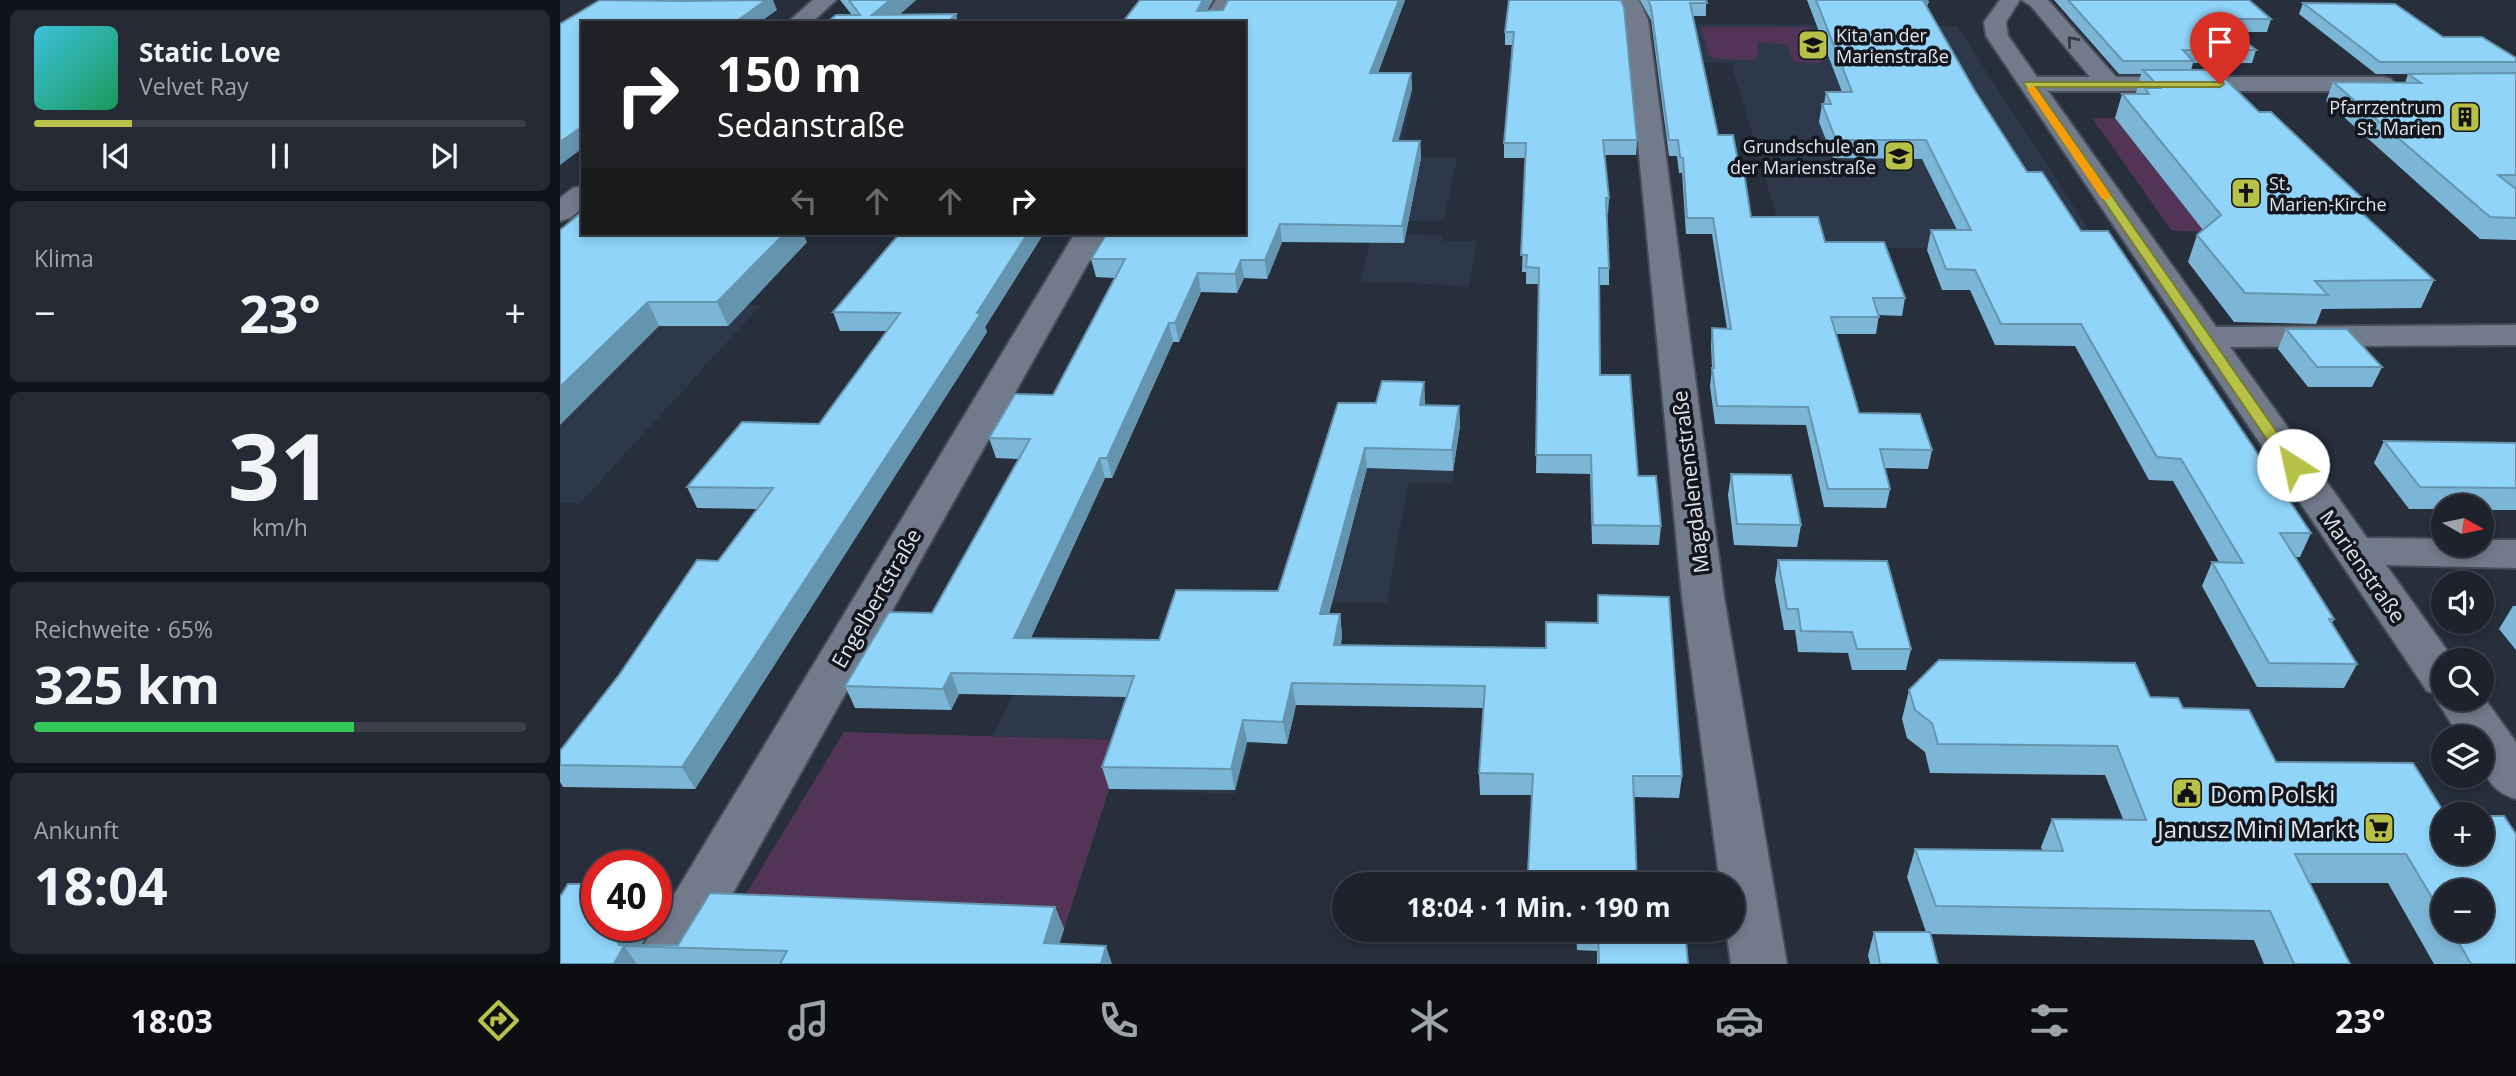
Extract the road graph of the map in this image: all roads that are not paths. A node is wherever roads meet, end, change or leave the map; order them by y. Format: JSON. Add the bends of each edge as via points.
{"nodes":[{"id":1,"x":826,"y":0,"type":"edge"},
{"id":2,"x":1226,"y":0,"type":"edge"},
{"id":3,"x":1629,"y":0,"type":"edge"},
{"id":4,"x":2010,"y":0,"type":"edge"},
{"id":5,"x":2032,"y":0,"type":"edge"},
{"id":6,"x":800,"y":21,"type":"edge"},
{"id":7,"x":1213,"y":21,"type":"edge"},
{"id":8,"x":2029,"y":84,"type":"junction"},
{"id":9,"x":2408,"y":84,"type":"edge"},
{"id":10,"x":2110,"y":85,"type":"junction"},
{"id":11,"x":581,"y":196,"type":"edge"},
{"id":12,"x":560,"y":212,"type":"edge"},
{"id":13,"x":1089,"y":235,"type":"edge"},
{"id":14,"x":2516,"y":335,"type":"edge"},
{"id":15,"x":2204,"y":337,"type":"junction"},
{"id":16,"x":2353,"y":551,"type":"junction"},
{"id":17,"x":2516,"y":554,"type":"edge"},
{"id":18,"x":2431,"y":662,"type":"edge"},
{"id":19,"x":2467,"y":711,"type":"edge"},
{"id":20,"x":2516,"y":779,"type":"edge"},
{"id":21,"x":663,"y":964,"type":"edge"},
{"id":22,"x":1759,"y":964,"type":"edge"}],
"edges":[{"from":1,"to":6,"type":"street"},
{"from":2,"to":7,"type":"street"},
{"from":3,"to":22,"type":"street","name":"Magdalenenstraße","via":[[1637,20],[1703,597]]},
{"from":4,"to":8,"type":"street","name":"Marienstraße","via":[[1996,22],[1997,36]]},
{"from":10,"to":5,"type":"street","one_way":true},
{"from":8,"to":10,"type":"street"},
{"from":8,"to":15,"type":"street","name":"Marienstraße"},
{"from":9,"to":10,"type":"street"},
{"from":11,"to":12,"type":"street"},
{"from":13,"to":21,"type":"street","name":"Engelbertstraße"},
{"from":14,"to":15,"type":"street"},
{"from":15,"to":16,"type":"street","name":"Marienstraße"},
{"from":16,"to":17,"type":"street"},
{"from":16,"to":18,"type":"street","name":"Marienstraße"},
{"from":19,"to":20,"type":"street"}]}
